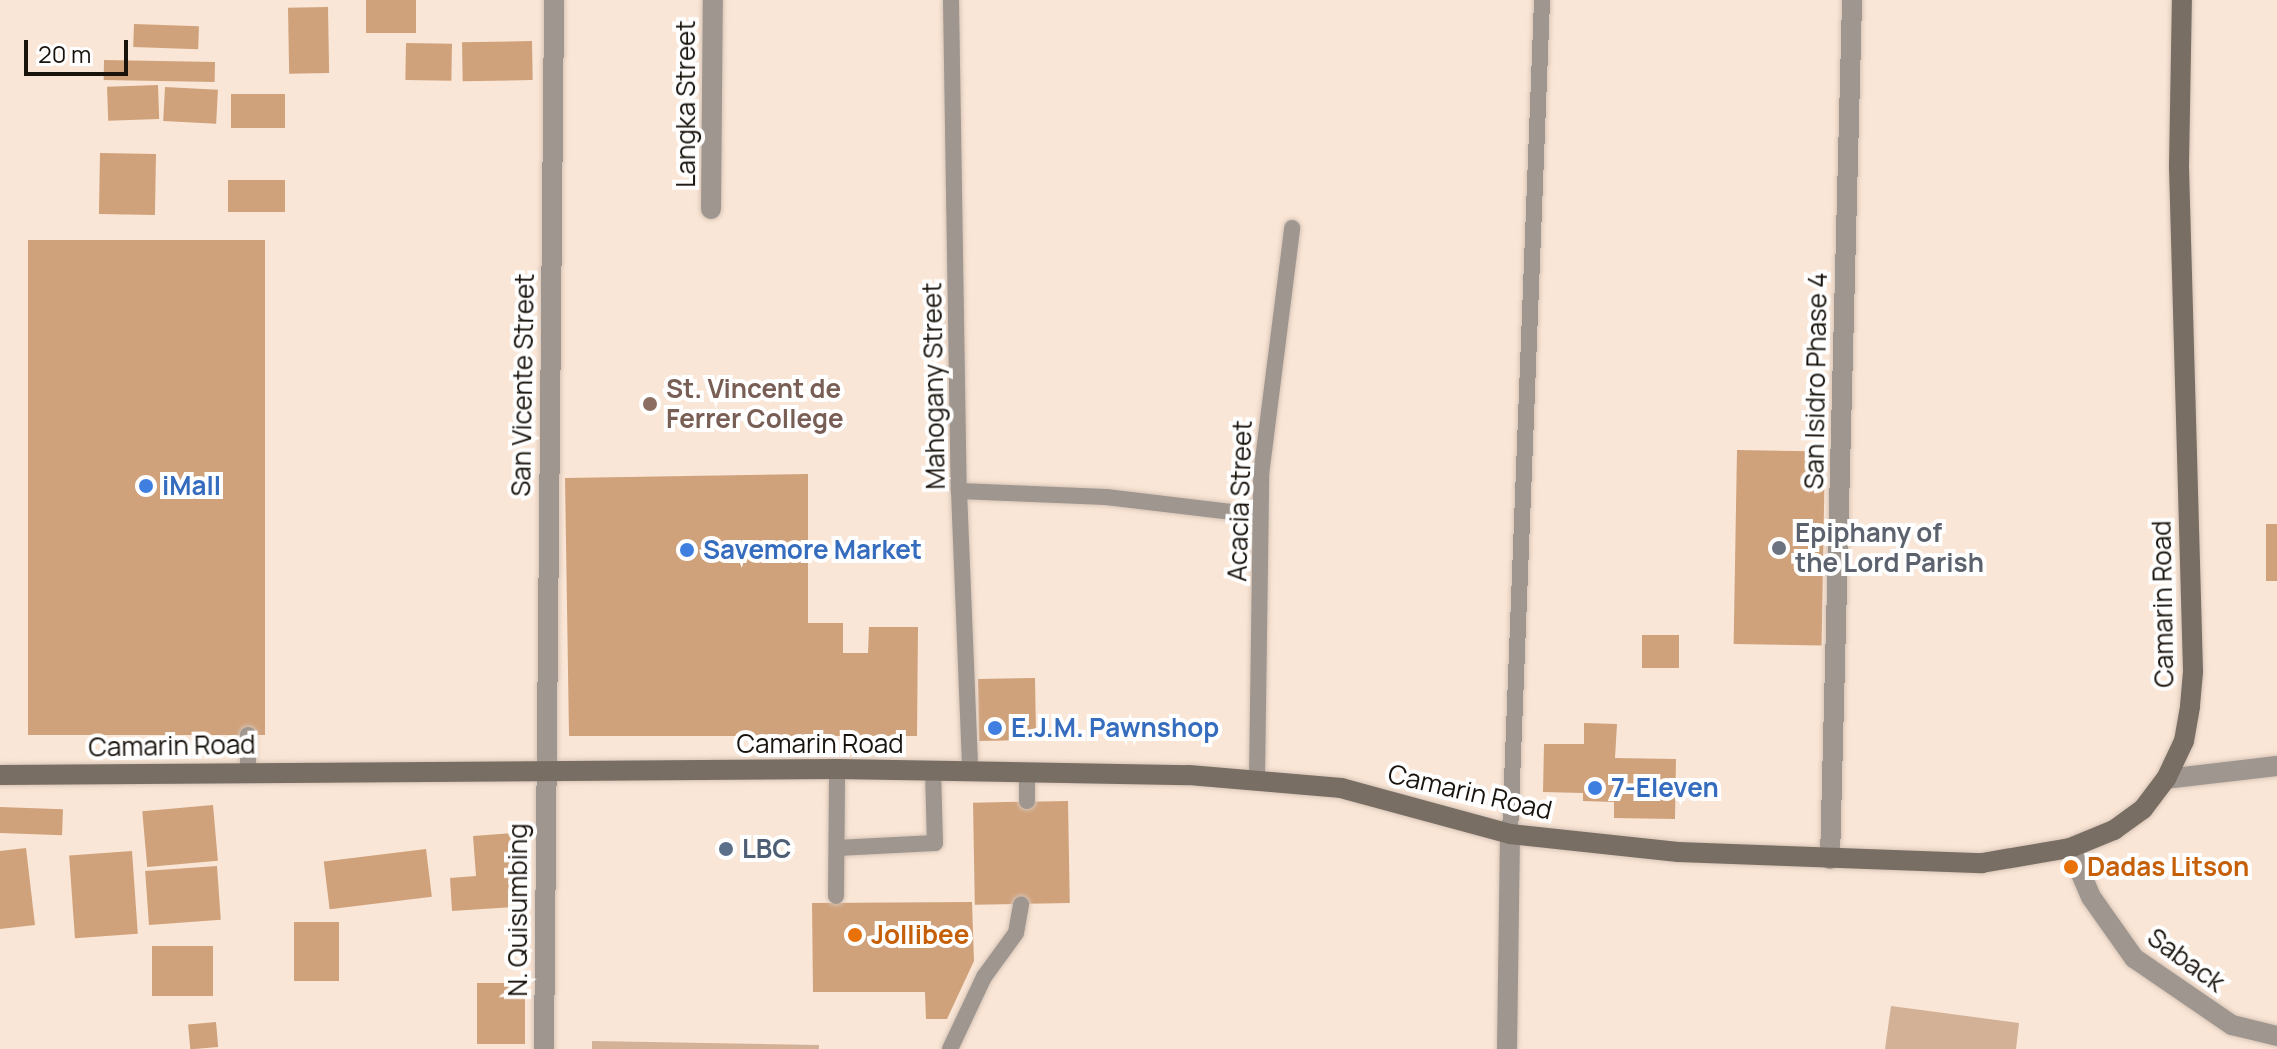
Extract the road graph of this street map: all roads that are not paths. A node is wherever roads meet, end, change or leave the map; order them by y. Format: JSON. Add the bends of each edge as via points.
{"nodes":[{"id":1,"x":554,"y":0,"type":"edge"},
{"id":2,"x":713,"y":0,"type":"edge"},
{"id":3,"x":951,"y":0,"type":"edge"},
{"id":4,"x":1542,"y":0,"type":"edge"},
{"id":5,"x":1852,"y":0,"type":"edge"},
{"id":6,"x":2182,"y":0,"type":"edge"},
{"id":7,"x":711,"y":209,"type":"dead end"},
{"id":8,"x":1292,"y":228,"type":"dead end"},
{"id":9,"x":959,"y":491,"type":"junction"},
{"id":10,"x":1258,"y":515,"type":"junction"},
{"id":11,"x":248,"y":735,"type":"dead end"},
{"id":12,"x":2277,"y":766,"type":"edge"},
{"id":13,"x":837,"y":769,"type":"junction"},
{"id":14,"x":543,"y":770,"type":"junction"},
{"id":15,"x":933,"y":770,"type":"junction"},
{"id":16,"x":970,"y":770,"type":"junction"},
{"id":17,"x":248,"y":772,"type":"junction"},
{"id":18,"x":1027,"y":772,"type":"junction"},
{"id":19,"x":0,"y":775,"type":"edge"},
{"id":20,"x":1257,"y":778,"type":"junction"},
{"id":21,"x":2166,"y":779,"type":"junction"},
{"id":22,"x":1027,"y":801,"type":"dead end"},
{"id":23,"x":1510,"y":834,"type":"junction"},
{"id":24,"x":837,"y":848,"type":"junction"},
{"id":25,"x":2070,"y":848,"type":"junction"},
{"id":26,"x":1830,"y":859,"type":"junction"},
{"id":27,"x":836,"y":896,"type":"dead end"},
{"id":28,"x":1021,"y":904,"type":"dead end"},
{"id":29,"x":2277,"y":1036,"type":"edge"},
{"id":30,"x":544,"y":1049,"type":"edge"},
{"id":31,"x":950,"y":1049,"type":"edge"},
{"id":32,"x":1507,"y":1049,"type":"edge"}],
"edges":[{"from":1,"to":14,"type":"street","name":"San Vicente Street"},
{"from":2,"to":7,"type":"street","name":"Langka Street"},
{"from":3,"to":9,"type":"lane","name":"Mahogany Street"},
{"from":4,"to":23,"type":"lane"},
{"from":5,"to":26,"type":"street","name":"San Isidro Phase 4"},
{"from":6,"to":21,"type":"main road","name":"Camarin Road","via":[[2179,166],[2193,671],[2184,741]]},
{"from":8,"to":10,"type":"lane","name":"Acacia Street"},
{"from":9,"to":10,"type":"lane","via":[[1106,497]]},
{"from":9,"to":16,"type":"lane","name":"Mahogany Street"},
{"from":10,"to":20,"type":"lane","name":"Acacia Street"},
{"from":11,"to":17,"type":"lane"},
{"from":12,"to":21,"type":"street"},
{"from":13,"to":14,"type":"main road","name":"Camarin Road"},
{"from":13,"to":15,"type":"main road","name":"Camarin Road"},
{"from":13,"to":24,"type":"lane"},
{"from":14,"to":17,"type":"main road","name":"Camarin Road"},
{"from":14,"to":30,"type":"street","name":"N. Quisumbing"},
{"from":15,"to":16,"type":"main road","name":"Camarin Road"},
{"from":15,"to":24,"type":"lane","via":[[935,843]]},
{"from":16,"to":18,"type":"main road","name":"Camarin Road"},
{"from":17,"to":19,"type":"main road","name":"Camarin Road"},
{"from":18,"to":20,"type":"main road","name":"Camarin Road"},
{"from":18,"to":22,"type":"lane"},
{"from":20,"to":23,"type":"main road","name":"Camarin Road","via":[[1341,788]]},
{"from":21,"to":25,"type":"main road","name":"Camarin Road","via":[[2143,809],[2114,830]]},
{"from":23,"to":26,"type":"main road","name":"Camarin Road","via":[[1678,852]]},
{"from":23,"to":32,"type":"street"},
{"from":24,"to":27,"type":"lane"},
{"from":25,"to":26,"type":"main road","name":"Camarin Road","via":[[1982,863]]},
{"from":25,"to":29,"type":"street","name":"Saback","via":[[2091,897],[2134,958],[2232,1025]]},
{"from":28,"to":31,"type":"lane","via":[[1016,933],[984,977]]}]}
